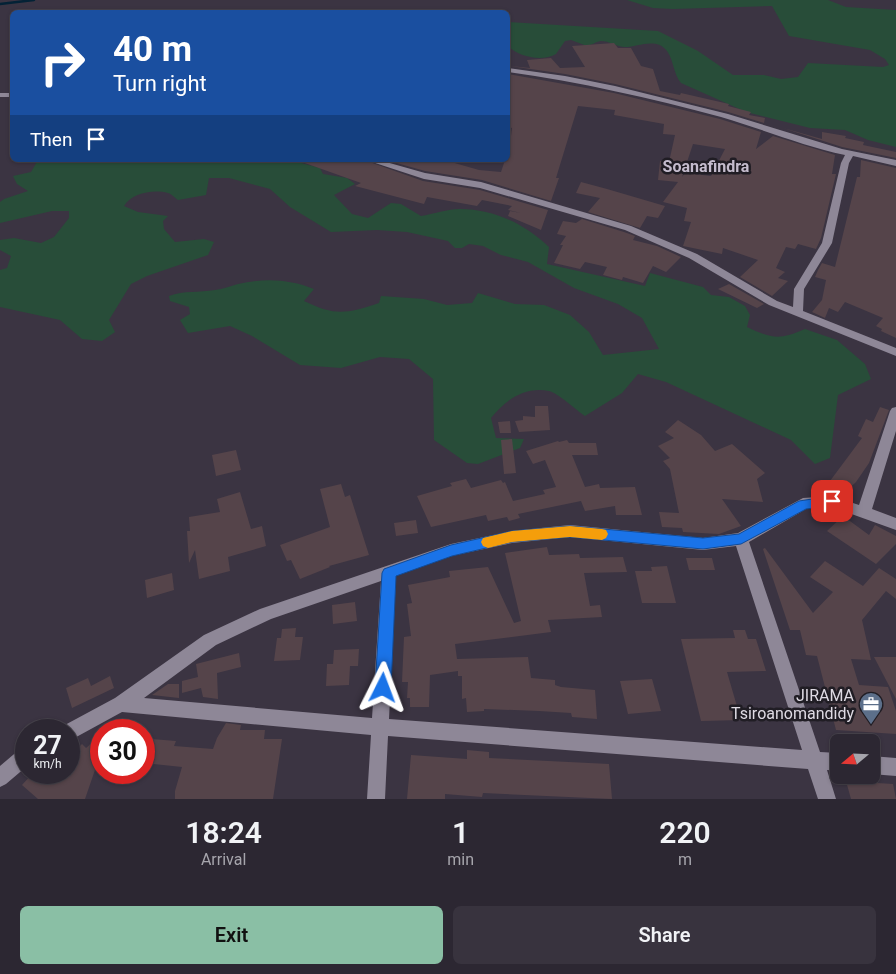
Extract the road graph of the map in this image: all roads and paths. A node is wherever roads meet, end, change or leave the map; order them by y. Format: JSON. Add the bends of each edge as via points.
{"nodes":[{"id":1,"x":510,"y":70,"type":"edge"},
{"id":2,"x":850,"y":153,"type":"junction"},
{"id":3,"x":377,"y":162,"type":"edge"},
{"id":4,"x":896,"y":163,"type":"edge"},
{"id":5,"x":799,"y":309,"type":"dead end"},
{"id":6,"x":896,"y":352,"type":"edge"},
{"id":7,"x":896,"y":411,"type":"edge"},
{"id":8,"x":864,"y":511,"type":"junction"},
{"id":9,"x":896,"y":524,"type":"edge"},
{"id":10,"x":741,"y":539,"type":"junction"},
{"id":11,"x":389,"y":573,"type":"junction"},
{"id":12,"x":121,"y":704,"type":"junction"},
{"id":13,"x":80,"y":726,"type":"edge"},
{"id":14,"x":381,"y":727,"type":"junction"},
{"id":15,"x":814,"y":760,"type":"junction"},
{"id":16,"x":830,"y":761,"type":"edge"},
{"id":17,"x":15,"y":765,"type":"edge"},
{"id":18,"x":880,"y":766,"type":"edge"},
{"id":19,"x":896,"y":767,"type":"edge"},
{"id":20,"x":0,"y":778,"type":"edge"},
{"id":21,"x":376,"y":799,"type":"edge"},
{"id":22,"x":827,"y":799,"type":"edge"}],
"edges":[{"from":1,"to":2,"type":"street","via":[[615,88]]},
{"from":2,"to":4,"type":"street"},
{"from":2,"to":5,"type":"street","via":[[827,244],[799,289]]},
{"from":3,"to":6,"type":"street","via":[[424,176],[481,185],[628,228],[693,256],[773,303]]},
{"from":7,"to":8,"type":"street"},
{"from":8,"to":9,"type":"street"},
{"from":8,"to":10,"type":"street","via":[[832,501],[803,504]]},
{"from":10,"to":11,"type":"street","via":[[703,544],[570,531],[512,537],[451,550]]},
{"from":10,"to":15,"type":"street"},
{"from":11,"to":12,"type":"street","via":[[266,614],[210,640]]},
{"from":11,"to":14,"type":"street"},
{"from":12,"to":13,"type":"street"},
{"from":12,"to":14,"type":"street"},
{"from":14,"to":15,"type":"street"},
{"from":14,"to":21,"type":"street"},
{"from":15,"to":16,"type":"street"},
{"from":15,"to":22,"type":"street"},
{"from":17,"to":20,"type":"street"},
{"from":18,"to":19,"type":"street"}]}
